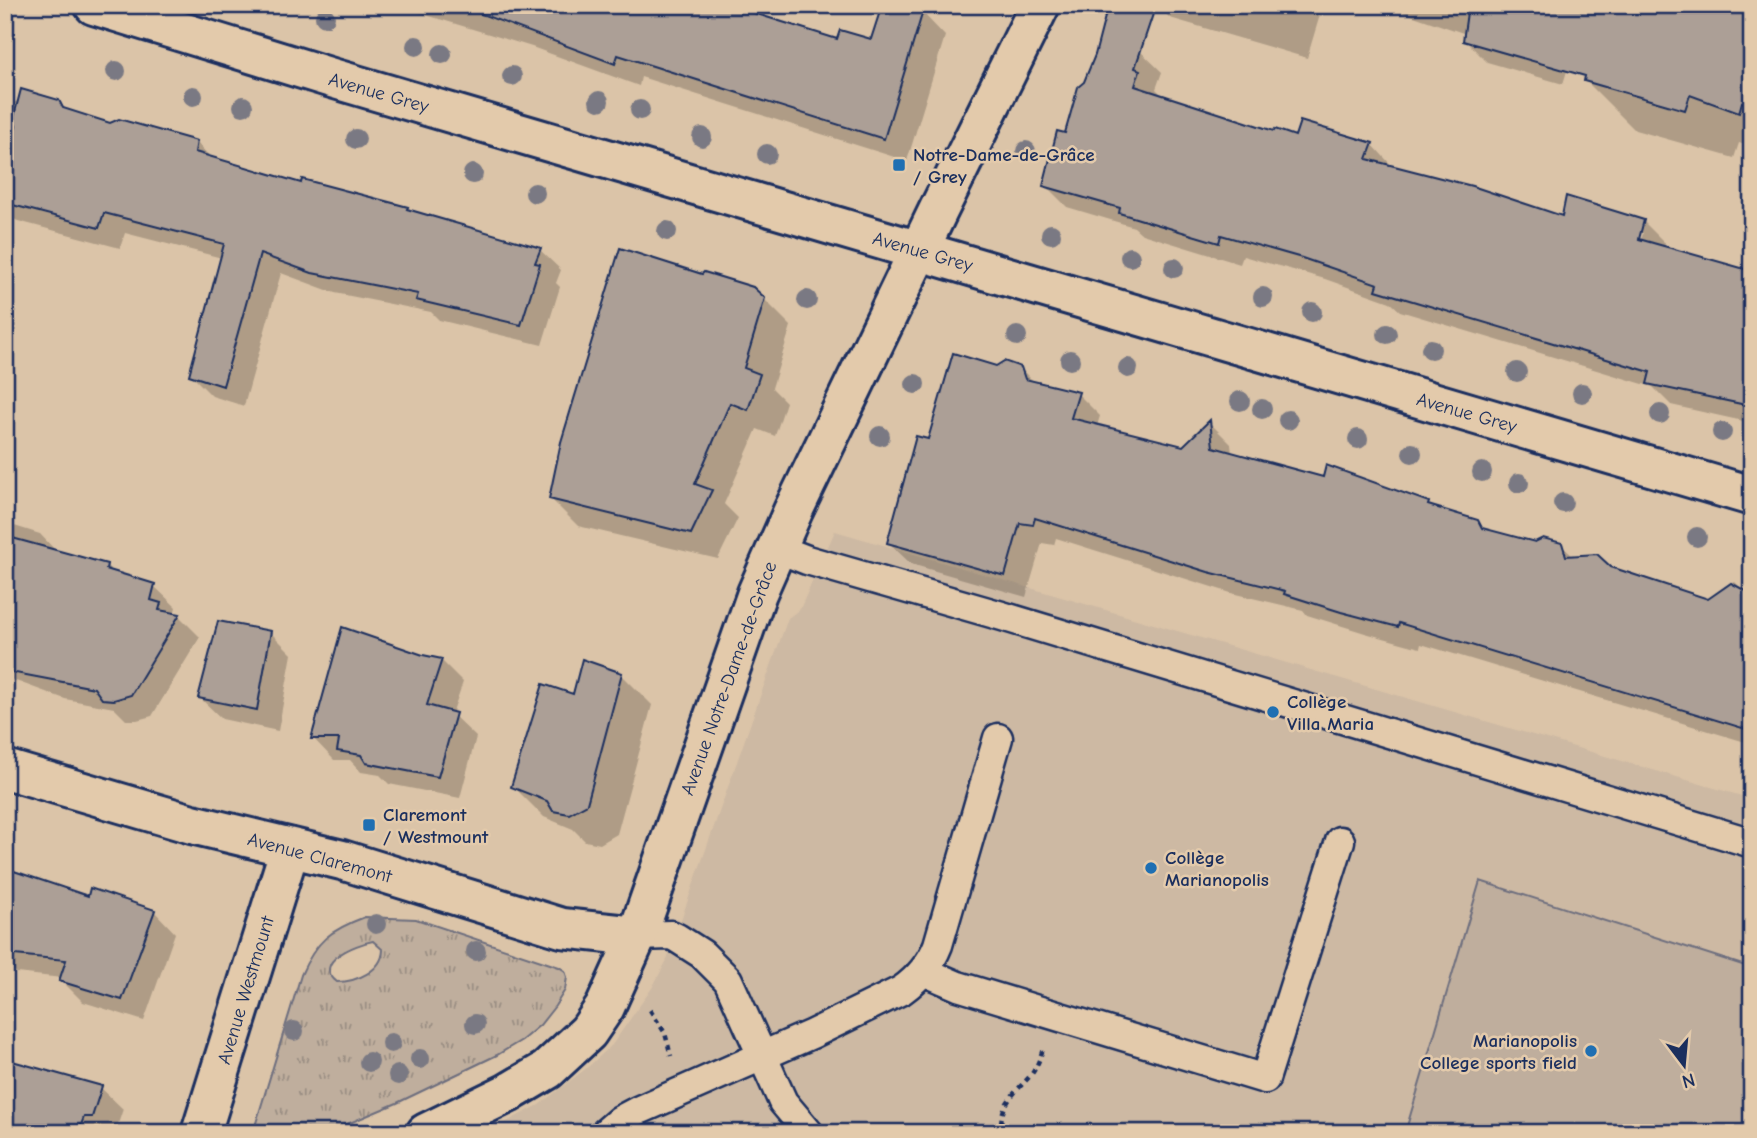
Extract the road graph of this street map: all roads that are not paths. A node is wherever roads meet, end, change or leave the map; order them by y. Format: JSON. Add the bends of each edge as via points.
{"nodes":[{"id":1,"x":94,"y":5,"type":"edge"},
{"id":2,"x":1040,"y":5,"type":"edge"},
{"id":3,"x":919,"y":250,"type":"junction"},
{"id":4,"x":1752,"y":496,"type":"edge"},
{"id":5,"x":776,"y":548,"type":"junction"},
{"id":6,"x":998,"y":738,"type":"dead end"},
{"id":7,"x":5,"y":769,"type":"edge"},
{"id":8,"x":1340,"y":841,"type":"dead end"},
{"id":9,"x":1752,"y":843,"type":"edge"},
{"id":10,"x":290,"y":848,"type":"junction"},
{"id":11,"x":637,"y":936,"type":"junction"},
{"id":12,"x":923,"y":971,"type":"junction"},
{"id":13,"x":762,"y":1055,"type":"junction"},
{"id":14,"x":201,"y":1133,"type":"edge"},
{"id":15,"x":426,"y":1133,"type":"edge"},
{"id":16,"x":605,"y":1133,"type":"edge"},
{"id":17,"x":809,"y":1133,"type":"edge"}],
"edges":[{"from":1,"to":3,"type":"street","name":"Avenue Grey"},
{"from":2,"to":3,"type":"street","name":"Avenue Notre-Dame-de-Grâce"},
{"from":3,"to":4,"type":"street","name":"Avenue Grey"},
{"from":3,"to":5,"type":"street","name":"Avenue Notre-Dame-de-Grâce"},
{"from":5,"to":9,"type":"lane"},
{"from":5,"to":11,"type":"street","name":"Avenue Notre-Dame-de-Grâce","via":[[746,619]]},
{"from":6,"to":12,"type":"lane","via":[[938,945]]},
{"from":7,"to":10,"type":"street","name":"Avenue Claremont"},
{"from":8,"to":12,"type":"lane","via":[[1265,1079],[958,986]]},
{"from":10,"to":11,"type":"street","name":"Avenue Claremont","via":[[562,928]]},
{"from":10,"to":14,"type":"street","name":"Avenue Westmount"},
{"from":11,"to":13,"type":"lane","via":[[677,937],[717,966],[734,990]]},
{"from":11,"to":15,"type":"street","name":"Avenue Notre-Dame-de-Grâce","via":[[615,990],[575,1045],[547,1070]]},
{"from":12,"to":13,"type":"lane","via":[[902,990]]},
{"from":13,"to":16,"type":"lane","via":[[637,1111]]},
{"from":13,"to":17,"type":"lane","via":[[783,1102]]}]}
